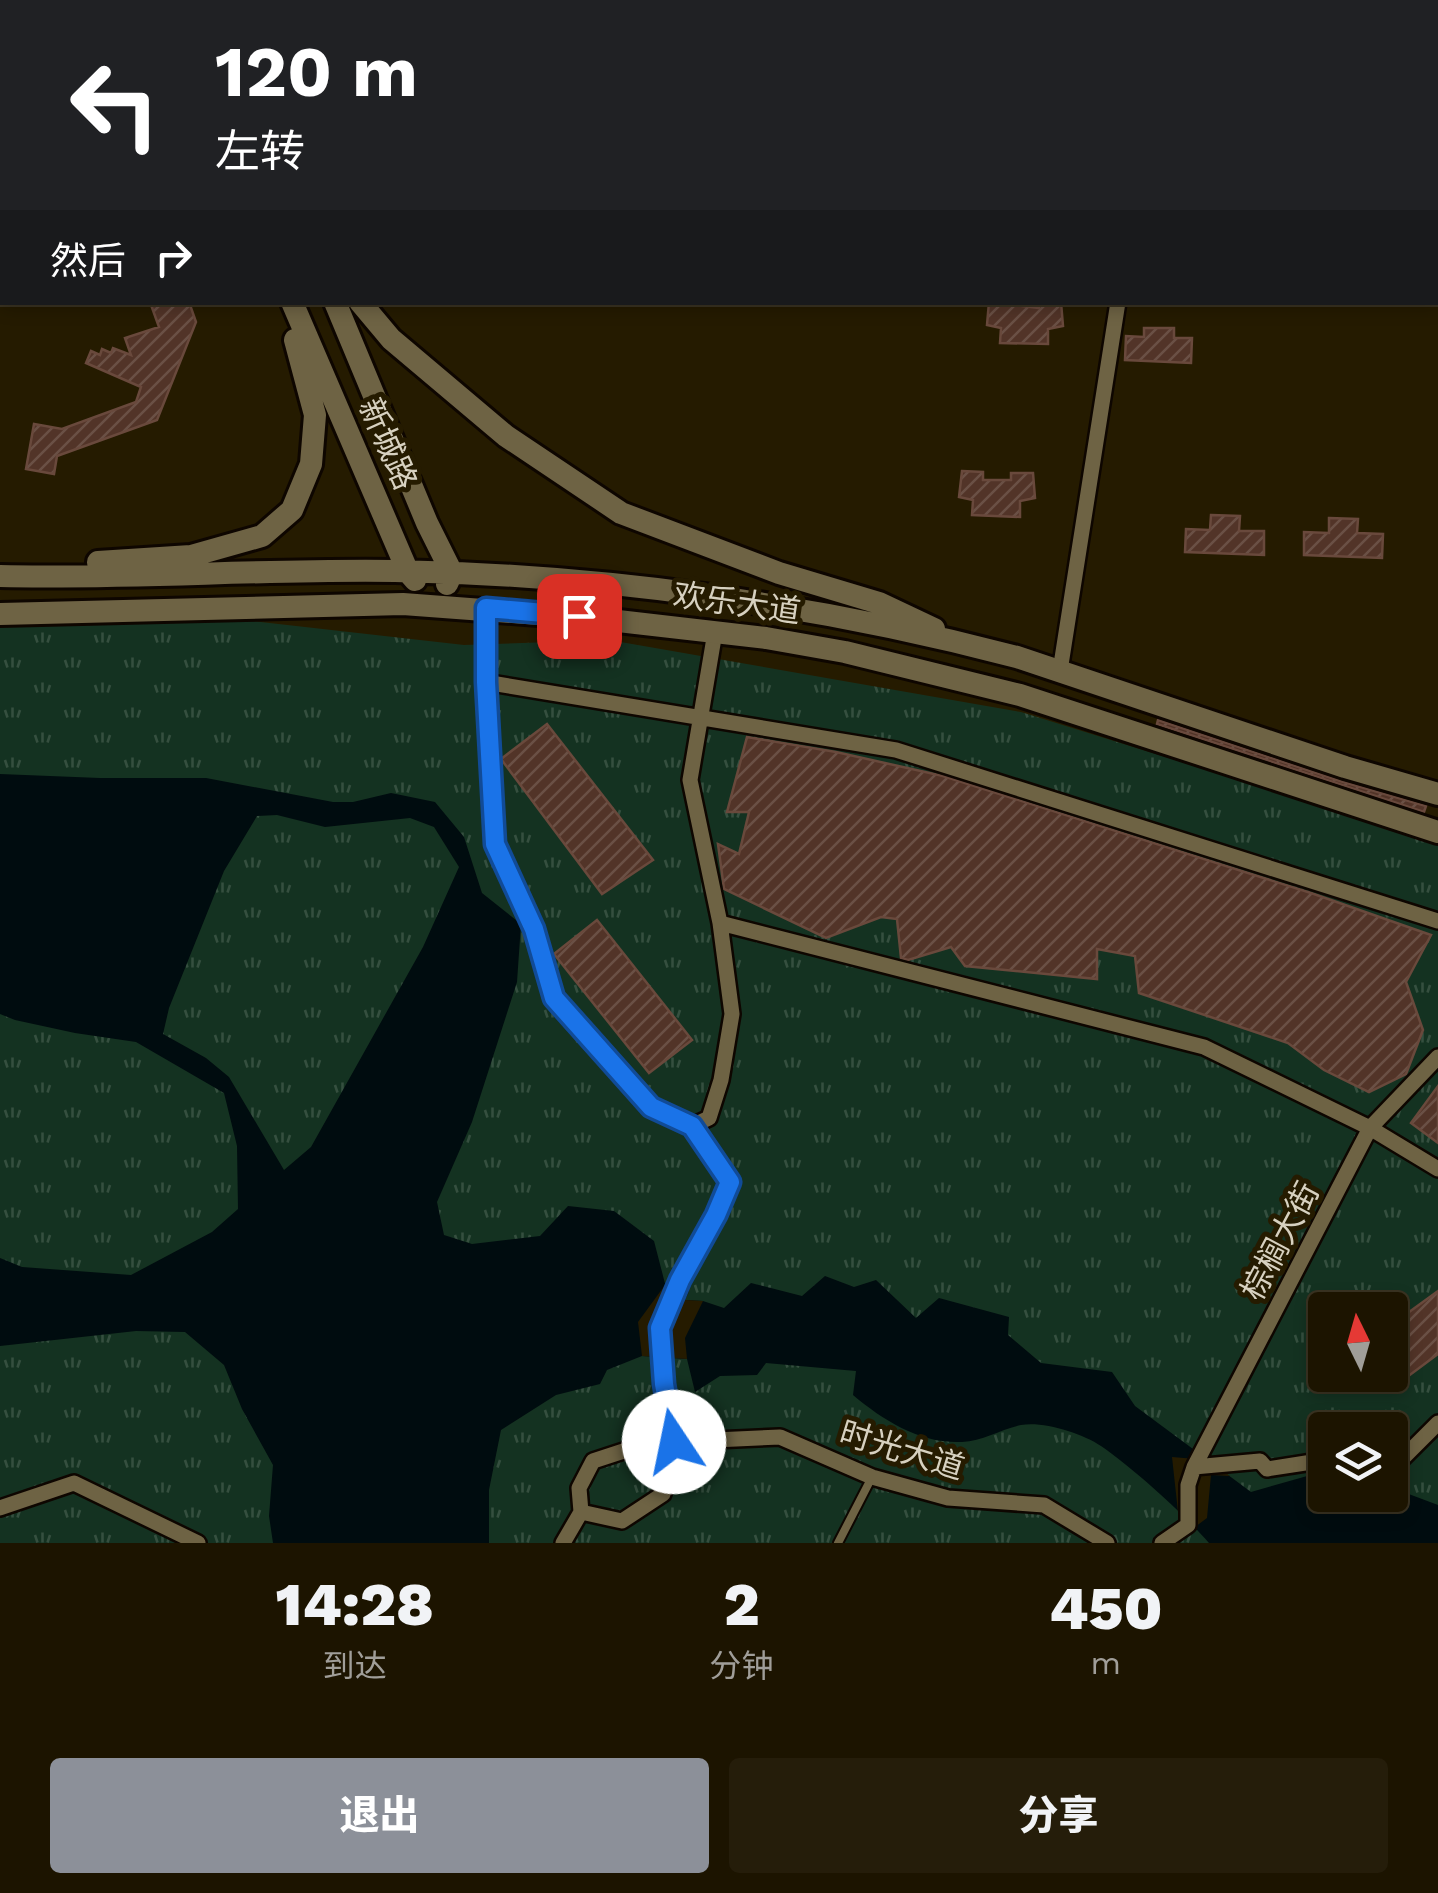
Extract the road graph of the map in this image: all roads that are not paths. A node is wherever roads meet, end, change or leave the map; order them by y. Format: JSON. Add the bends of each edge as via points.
{"nodes":[{"id":1,"x":289,"y":305,"type":"edge"},
{"id":2,"x":289,"y":305,"type":"edge"},
{"id":3,"x":336,"y":305,"type":"edge"},
{"id":4,"x":363,"y":305,"type":"edge"},
{"id":5,"x":1118,"y":305,"type":"edge"},
{"id":6,"x":375,"y":399,"type":"junction"},
{"id":7,"x":333,"y":400,"type":"junction"},
{"id":8,"x":254,"y":572,"type":"junction"},
{"id":9,"x":408,"y":572,"type":"junction"},
{"id":10,"x":0,"y":573,"type":"edge"},
{"id":11,"x":452,"y":573,"type":"junction"},
{"id":12,"x":582,"y":583,"type":"junction"},
{"id":13,"x":257,"y":606,"type":"junction"},
{"id":14,"x":436,"y":606,"type":"junction"},
{"id":15,"x":486,"y":608,"type":"junction"},
{"id":16,"x":0,"y":614,"type":"edge"},
{"id":17,"x":579,"y":616,"type":"junction"},
{"id":18,"x":716,"y":632,"type":"junction"},
{"id":19,"x":964,"y":644,"type":"junction"},
{"id":20,"x":1060,"y":671,"type":"junction"},
{"id":21,"x":486,"y":682,"type":"junction"},
{"id":22,"x":701,"y":719,"type":"junction"},
{"id":23,"x":1438,"y":794,"type":"edge"},
{"id":24,"x":1438,"y":832,"type":"edge"},
{"id":25,"x":1438,"y":921,"type":"edge"},
{"id":26,"x":720,"y":923,"type":"junction"},
{"id":27,"x":1438,"y":1057,"type":"edge"},
{"id":28,"x":692,"y":1126,"type":"junction"},
{"id":29,"x":1370,"y":1128,"type":"junction"},
{"id":30,"x":1438,"y":1169,"type":"edge"},
{"id":31,"x":1438,"y":1423,"type":"edge"},
{"id":32,"x":674,"y":1442,"type":"junction"},
{"id":33,"x":1408,"y":1453,"type":"edge"},
{"id":34,"x":1308,"y":1463,"type":"edge"},
{"id":35,"x":1194,"y":1467,"type":"junction"},
{"id":36,"x":872,"y":1477,"type":"junction"},
{"id":37,"x":0,"y":1508,"type":"edge"},
{"id":38,"x":581,"y":1512,"type":"junction"},
{"id":39,"x":198,"y":1543,"type":"edge"},
{"id":40,"x":563,"y":1543,"type":"edge"},
{"id":41,"x":838,"y":1543,"type":"edge"},
{"id":42,"x":1108,"y":1543,"type":"edge"},
{"id":43,"x":1162,"y":1543,"type":"edge"}],
"edges":[{"from":1,"to":7,"type":"street","name":"新城路"},
{"from":2,"to":10,"type":"street","via":[[315,415],[311,464],[292,510],[262,536],[191,556]]},
{"from":3,"to":6,"type":"street","name":"新城路"},
{"from":4,"to":19,"type":"street","via":[[391,339],[506,436],[621,513],[879,603]]},
{"from":5,"to":20,"type":"street"},
{"from":6,"to":7,"type":"street","via":[[370,421],[360,422]]},
{"from":6,"to":11,"type":"street","name":"新城路"},
{"from":7,"to":9,"type":"street","name":"新城路"},
{"from":8,"to":9,"type":"street","name":"欢乐大道"},
{"from":8,"to":10,"type":"street","name":"欢乐大道"},
{"from":8,"to":13,"type":"street"},
{"from":9,"to":11,"type":"street","name":"欢乐大道"},
{"from":9,"to":14,"type":"street","name":"新城路"},
{"from":11,"to":12,"type":"street","name":"欢乐大道"},
{"from":11,"to":14,"type":"street"},
{"from":12,"to":17,"type":"street"},
{"from":12,"to":19,"type":"street","name":"欢乐大道","via":[[746,602]]},
{"from":13,"to":14,"type":"street","name":"欢乐大道"},
{"from":13,"to":16,"type":"street","name":"欢乐大道"},
{"from":14,"to":15,"type":"street","name":"欢乐大道"},
{"from":15,"to":17,"type":"street","name":"欢乐大道"},
{"from":15,"to":21,"type":"street"},
{"from":17,"to":18,"type":"street","name":"欢乐大道"},
{"from":18,"to":22,"type":"street"},
{"from":18,"to":24,"type":"street","name":"欢乐大道","via":[[845,652],[1020,695]]},
{"from":19,"to":20,"type":"street","name":"欢乐大道"},
{"from":20,"to":23,"type":"street","name":"欢乐大道"},
{"from":21,"to":22,"type":"street"},
{"from":21,"to":28,"type":"street","via":[[495,844],[534,929],[554,998],[651,1107]]},
{"from":22,"to":25,"type":"street","via":[[896,750]]},
{"from":22,"to":26,"type":"street","via":[[690,780]]},
{"from":26,"to":28,"type":"street","via":[[732,1014],[710,1118]]},
{"from":26,"to":29,"type":"street","via":[[1204,1047]]},
{"from":27,"to":29,"type":"street","name":"棕榈大街"},
{"from":28,"to":32,"type":"street","via":[[730,1182],[660,1328]]},
{"from":29,"to":30,"type":"street"},
{"from":29,"to":35,"type":"street","name":"棕榈大街"},
{"from":31,"to":33,"type":"street"},
{"from":32,"to":36,"type":"street","name":"时光大道","via":[[780,1436]]},
{"from":32,"to":38,"type":"street","name":"时光大道","via":[[593,1461],[580,1488]]},
{"from":32,"to":38,"type":"street","via":[[663,1494],[622,1520]]},
{"from":34,"to":35,"type":"street"},
{"from":35,"to":43,"type":"street","via":[[1188,1525]]},
{"from":36,"to":41,"type":"lane"},
{"from":36,"to":42,"type":"street","name":"时光大道","via":[[948,1498],[1044,1506]]},
{"from":37,"to":39,"type":"street","via":[[74,1482]]},
{"from":38,"to":40,"type":"street"}]}
